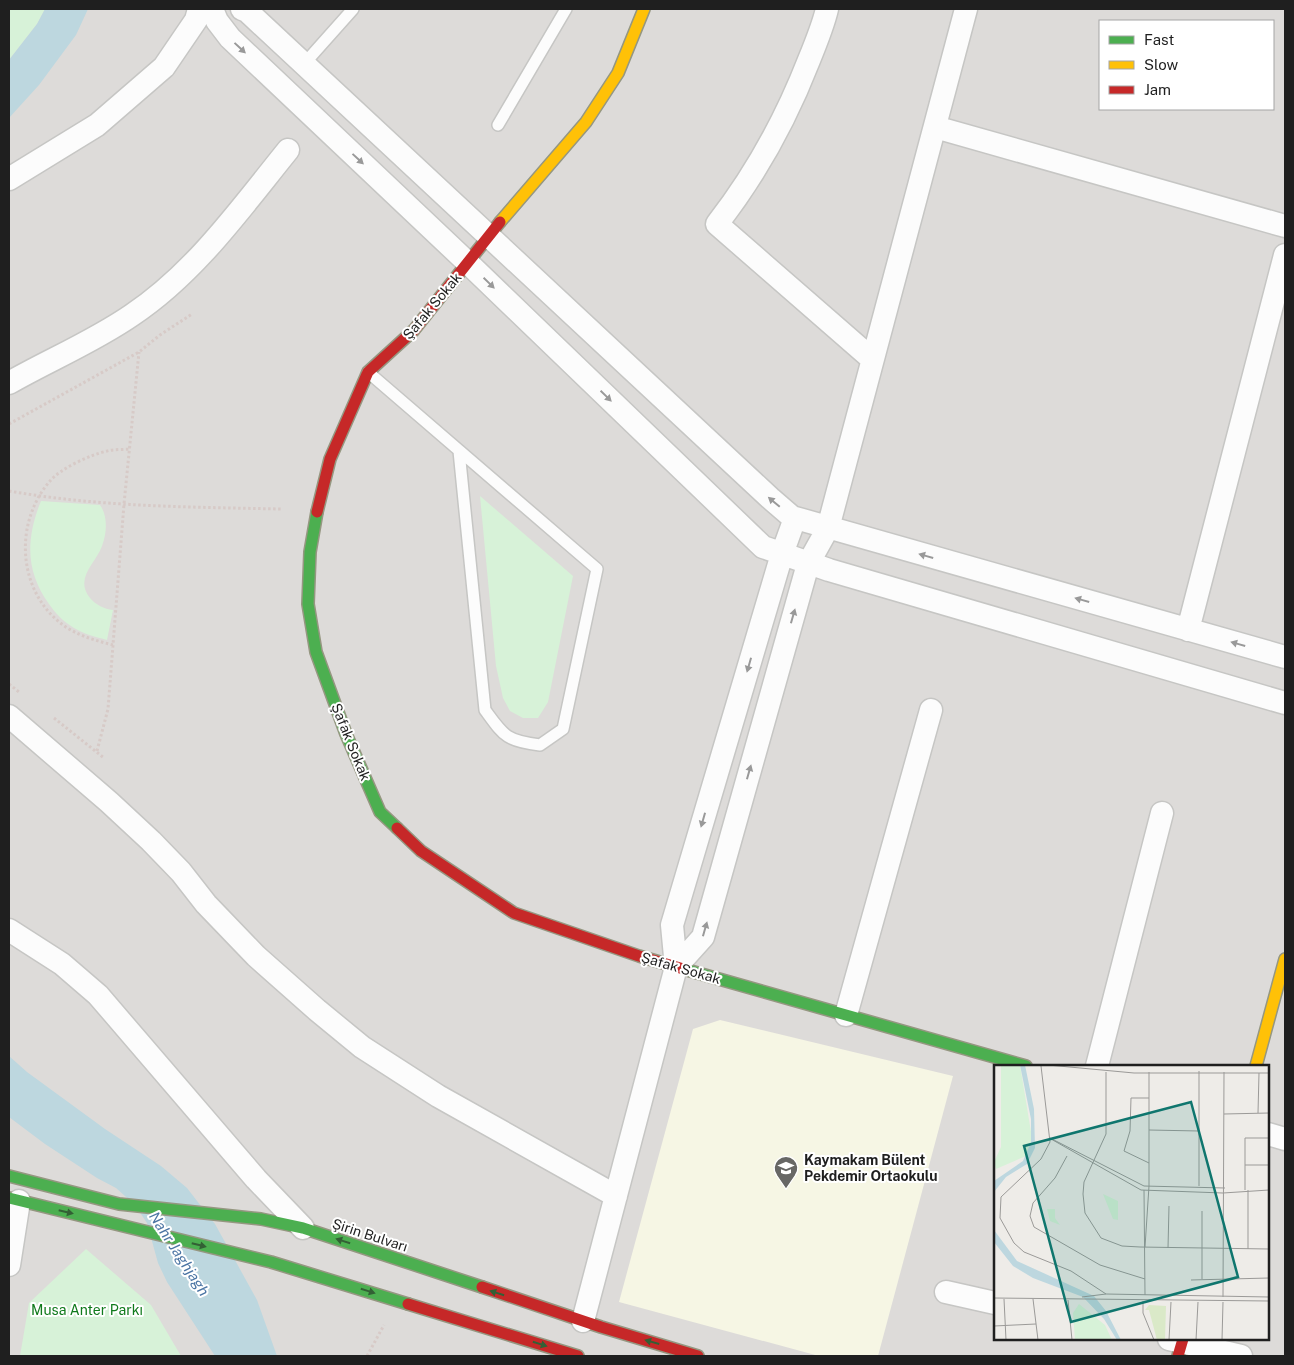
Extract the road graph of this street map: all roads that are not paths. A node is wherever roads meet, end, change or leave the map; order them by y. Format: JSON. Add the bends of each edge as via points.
{"nodes":[{"id":1,"x":199,"y":9,"type":"edge"},
{"id":2,"x":212,"y":9,"type":"edge"},
{"id":3,"x":242,"y":9,"type":"edge"},
{"id":4,"x":353,"y":9,"type":"edge"},
{"id":5,"x":566,"y":9,"type":"edge"},
{"id":6,"x":827,"y":9,"type":"edge"},
{"id":7,"x":966,"y":9,"type":"edge"},
{"id":8,"x":640,"y":12,"type":"edge"},
{"id":9,"x":304,"y":64,"type":"junction"},
{"id":10,"x":498,"y":125,"type":"dead end"},
{"id":11,"x":935,"y":126,"type":"junction"},
{"id":12,"x":288,"y":150,"type":"dead end"},
{"id":13,"x":9,"y":179,"type":"edge"},
{"id":14,"x":1285,"y":226,"type":"edge"},
{"id":15,"x":488,"y":237,"type":"junction"},
{"id":16,"x":1285,"y":255,"type":"edge"},
{"id":17,"x":468,"y":263,"type":"junction"},
{"id":18,"x":872,"y":359,"type":"junction"},
{"id":19,"x":368,"y":372,"type":"junction"},
{"id":20,"x":9,"y":384,"type":"edge"},
{"id":21,"x":459,"y":450,"type":"junction"},
{"id":22,"x":794,"y":518,"type":"junction"},
{"id":23,"x":828,"y":528,"type":"junction"},
{"id":24,"x":782,"y":554,"type":"junction"},
{"id":25,"x":808,"y":564,"type":"junction"},
{"id":26,"x":1188,"y":630,"type":"junction"},
{"id":27,"x":1285,"y":657,"type":"edge"},
{"id":28,"x":1285,"y":703,"type":"edge"},
{"id":29,"x":931,"y":710,"type":"dead end"},
{"id":30,"x":9,"y":716,"type":"edge"},
{"id":31,"x":1162,"y":813,"type":"dead end"},
{"id":32,"x":9,"y":930,"type":"edge"},
{"id":33,"x":1285,"y":959,"type":"edge"},
{"id":34,"x":676,"y":967,"type":"junction"},
{"id":35,"x":846,"y":1015,"type":"junction"},
{"id":36,"x":1022,"y":1065,"type":"edge"},
{"id":37,"x":1097,"y":1065,"type":"edge"},
{"id":38,"x":1256,"y":1065,"type":"edge"},
{"id":39,"x":1269,"y":1134,"type":"edge"},
{"id":40,"x":1285,"y":1139,"type":"edge"},
{"id":41,"x":9,"y":1176,"type":"edge"},
{"id":42,"x":17,"y":1193,"type":"edge"},
{"id":43,"x":616,"y":1196,"type":"junction"},
{"id":44,"x":303,"y":1228,"type":"junction"},
{"id":45,"x":9,"y":1265,"type":"edge"},
{"id":46,"x":946,"y":1292,"type":"dead end"},
{"id":47,"x":994,"y":1303,"type":"edge"},
{"id":48,"x":583,"y":1321,"type":"junction"},
{"id":49,"x":1178,"y":1344,"type":"edge"},
{"id":50,"x":565,"y":1354,"type":"edge"},
{"id":51,"x":698,"y":1356,"type":"edge"},
{"id":52,"x":1241,"y":1356,"type":"edge"}],
"edges":[{"from":1,"to":13,"type":"street","via":[[196,20],[164,67],[97,125]]},
{"from":2,"to":17,"type":"street","one_way":true,"via":[[230,38]]},
{"from":3,"to":9,"type":"street"},
{"from":4,"to":9,"type":"lane"},
{"from":5,"to":10,"type":"lane"},
{"from":6,"to":18,"type":"street","via":[[804,74],[761,162],[717,224]]},
{"from":7,"to":11,"type":"street"},
{"from":8,"to":15,"type":"street","name":"Şafak Sokak","via":[[618,73],[586,122]]},
{"from":9,"to":15,"type":"street"},
{"from":11,"to":14,"type":"street"},
{"from":11,"to":18,"type":"street"},
{"from":12,"to":20,"type":"street","via":[[208,248],[162,292],[133,315]]},
{"from":15,"to":17,"type":"street","name":"Şafak Sokak"},
{"from":22,"to":15,"type":"street","one_way":true},
{"from":16,"to":26,"type":"street"},
{"from":17,"to":19,"type":"street","name":"Şafak Sokak","via":[[414,330]]},
{"from":17,"to":24,"type":"street","one_way":true,"via":[[764,547]]},
{"from":18,"to":23,"type":"street"},
{"from":19,"to":21,"type":"lane"},
{"from":19,"to":34,"type":"street","name":"Şafak Sokak","via":[[330,459],[316,515],[308,604],[316,652],[346,734],[380,812],[421,851],[514,912]]},
{"from":21,"to":21,"type":"lane","via":[[597,568],[563,729],[540,745],[518,742],[502,734],[485,710]]},
{"from":22,"to":23,"type":"street"},
{"from":22,"to":24,"type":"street"},
{"from":23,"to":25,"type":"street"},
{"from":26,"to":23,"type":"street","one_way":true},
{"from":24,"to":25,"type":"street"},
{"from":24,"to":34,"type":"street","one_way":true,"via":[[672,926]]},
{"from":25,"to":28,"type":"street"},
{"from":34,"to":25,"type":"street","one_way":true,"via":[[703,937]]},
{"from":27,"to":26,"type":"street","one_way":true},
{"from":29,"to":35,"type":"street"},
{"from":30,"to":43,"type":"street","via":[[151,841],[256,956],[362,1047],[438,1096]]},
{"from":31,"to":37,"type":"street"},
{"from":32,"to":44,"type":"street","via":[[62,964],[98,995],[256,1179]]},
{"from":33,"to":38,"type":"street"},
{"from":34,"to":35,"type":"street","name":"Şafak Sokak"},
{"from":34,"to":43,"type":"street"},
{"from":35,"to":36,"type":"street","name":"Şafak Sokak"},
{"from":39,"to":40,"type":"street"},
{"from":41,"to":42,"type":"street"},
{"from":42,"to":44,"type":"street","name":"Şirin Bulvarı","via":[[261,1219]]},
{"from":42,"to":45,"type":"street"},
{"from":42,"to":50,"type":"street","one_way":true,"via":[[118,1225],[271,1262]]},
{"from":43,"to":48,"type":"street"},
{"from":48,"to":44,"type":"street","name":"Şirin Bulvarı","one_way":true},
{"from":46,"to":47,"type":"street"},
{"from":51,"to":48,"type":"street","name":"Şirin Bulvarı","one_way":true},
{"from":49,"to":52,"type":"street"}]}
